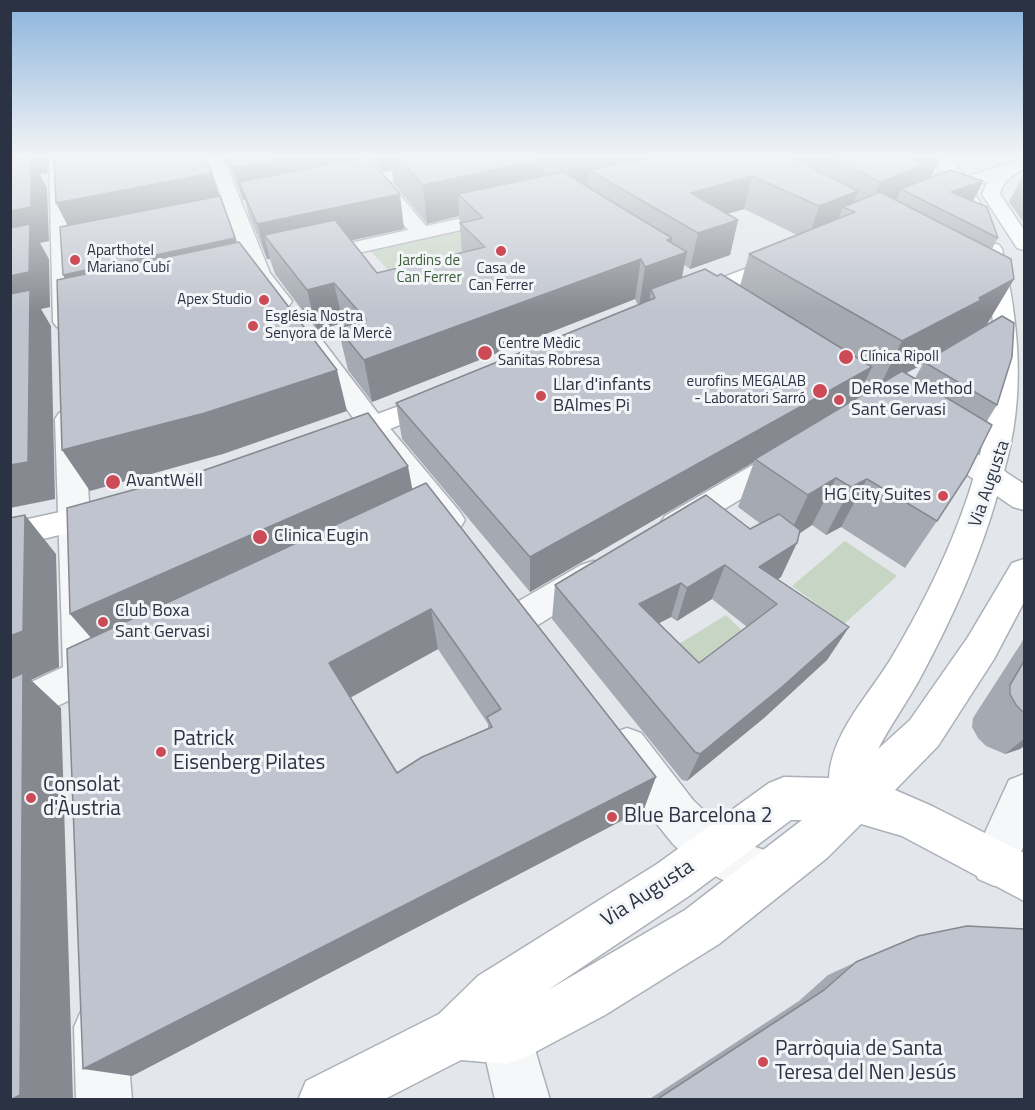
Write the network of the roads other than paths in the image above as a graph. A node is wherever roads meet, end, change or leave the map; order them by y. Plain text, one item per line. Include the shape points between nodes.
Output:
1 (64, 209) edge
2 (232, 209) edge
3 (401, 209) edge
4 (973, 209) edge
5 (1001, 209) edge
6 (520, 211) edge
7 (422, 234) junction
8 (1024, 244) edge
9 (71, 245) junction
10 (39, 252) dead end
11 (800, 254) edge
12 (297, 261) edge
13 (266, 267) junction
14 (234, 274) edge
15 (698, 286) junction
16 (982, 289) edge
17 (732, 308) edge
18 (662, 309) edge
19 (1018, 309) edge
20 (1014, 341) junction
21 (983, 344) edge
22 (803, 354) edge
23 (464, 388) edge
24 (373, 426) junction
25 (804, 447) edge
26 (311, 449) edge
27 (995, 479) junction
28 (1024, 499) edge
29 (140, 503) edge
30 (73, 522) junction
31 (10, 535) edge
32 (650, 540) edge
33 (467, 543) edge
34 (619, 559) edge
35 (1024, 572) edge
36 (504, 588) edge
37 (525, 615) junction
38 (547, 644) edge
39 (133, 652) edge
40 (82, 676) junction
41 (10, 711) edge
42 (606, 719) edge
43 (84, 720) edge
44 (1024, 795) edge
45 (852, 800) junction
46 (712, 851) junction
47 (1009, 871) edge
48 (770, 873) junction
49 (99, 995) edge
50 (482, 1036) junction
51 (104, 1100) edge
52 (325, 1100) edge
53 (523, 1100) edge

1 - 9 street
2 - 13 street
3 - 7 street
4 - 19 main road, Via Augusta
5 - 8 main road
6 - 7 street
7 - 12 street
9 - 10 street
9 - 30 street via 65,314
11 - 15 main road
13 - 14 street
13 - 24 street via 299,326
15 - 17 street
15 - 18 main road
16 - 19 street
19 - 20 main road, Via Augusta
20 - 21 street
20 - 27 main road, Via Augusta via 1011,413
22 - 27 street
23 - 24 main road
24 - 26 main road
24 - 33 street via 423,514
25 - 32 street
27 - 28 main road
27 - 45 main road, Via Augusta via 926,629 862,739 851,770
29 - 30 main road
30 - 31 main road
30 - 40 street
34 - 37 street
35 - 45 main road, Via Augusta via 981,648 924,733
36 - 37 street
37 - 38 street
39 - 40 street
40 - 41 street
40 - 43 street
42 - 46 street via 685,823
44 - 47 street
45 - 46 main road, Via Augusta via 784,798
45 - 47 main road via 917,821
45 - 48 main road, Via Augusta via 811,842
46 - 48 street
46 - 50 main road, Via Augusta via 496,994
48 - 50 main road, Via Augusta via 702,927 587,997
49 - 51 street
50 - 52 main road, Via Augusta
50 - 53 street

